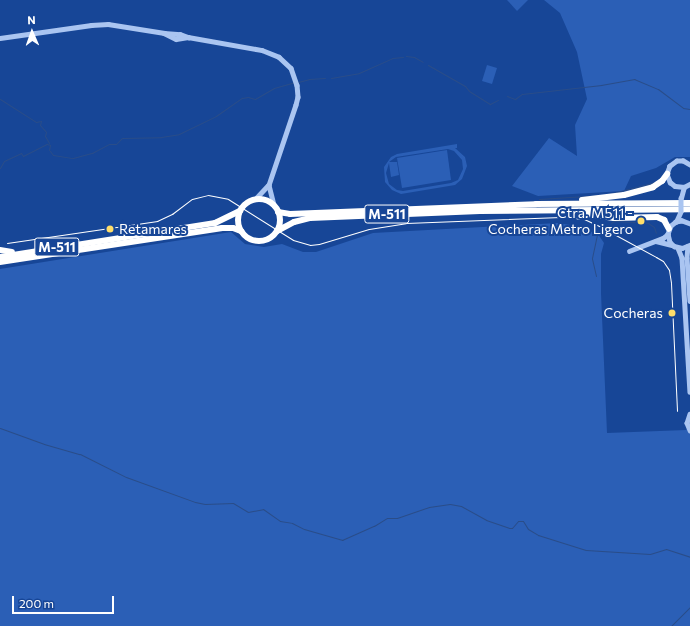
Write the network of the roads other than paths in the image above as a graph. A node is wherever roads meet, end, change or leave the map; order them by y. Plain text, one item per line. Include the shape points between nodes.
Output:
1 (0, 38) edge
2 (690, 165) edge
3 (667, 174) junction
4 (690, 184) edge
5 (269, 185) junction
6 (678, 187) junction
7 (684, 187) junction
8 (681, 198) junction
9 (256, 199) junction
10 (690, 203) edge
11 (536, 204) junction
12 (274, 206) junction
13 (690, 209) edge
14 (240, 211) junction
15 (563, 211) junction
16 (681, 211) junction
17 (278, 212) junction
18 (676, 222) junction
19 (688, 223) edge
20 (277, 231) junction
21 (668, 231) junction
22 (241, 232) junction
23 (656, 241) junction
24 (672, 245) junction
25 (689, 245) edge
26 (678, 248) junction
27 (0, 250) edge
28 (629, 251) dead end
29 (22, 252) junction
30 (0, 256) edge
31 (0, 262) edge
32 (690, 301) edge
33 (690, 392) edge
34 (690, 414) edge
35 (690, 430) edge

1 - 5 street via 108,24 164,33 176,39 188,38 272,53 284,60 290,68 296,82 298,97
2 - 3 street via 677,161 670,166
3 - 6 street via 670,182
3 - 11 highway via 655,186 631,193
4 - 7 street
5 - 9 street
5 - 12 street
6 - 7 street
6 - 8 street
7 - 8 street
8 - 16 street, bridge
9 - 12 highway via 266,200
9 - 14 highway, M-511 via 246,202
10 - 11 highway, M-511
11 - 17 highway, M-511 via 290,214
12 - 17 highway
13 - 15 highway, M-511
14 - 22 highway via 238,221
14 - 29 highway, M-511 via 215,223
15 - 20 highway, M-511 via 472,211 310,218 294,222
15 - 21 highway via 614,218 657,217 664,220
16 - 18 street
16 - 19 street
17 - 20 highway via 280,222
18 - 19 street
18 - 21 street
20 - 22 highway, M-511 via 269,238 259,241
21 - 23 street
21 - 24 street
22 - 31 highway, M-511 via 233,228 222,228
23 - 24 street
23 - 28 street
24 - 26 street
25 - 26 street
25 - 32 street via 687,258
26 - 33 street via 682,258
27 - 29 highway
29 - 30 highway, M-511
34 - 35 street via 687,423

